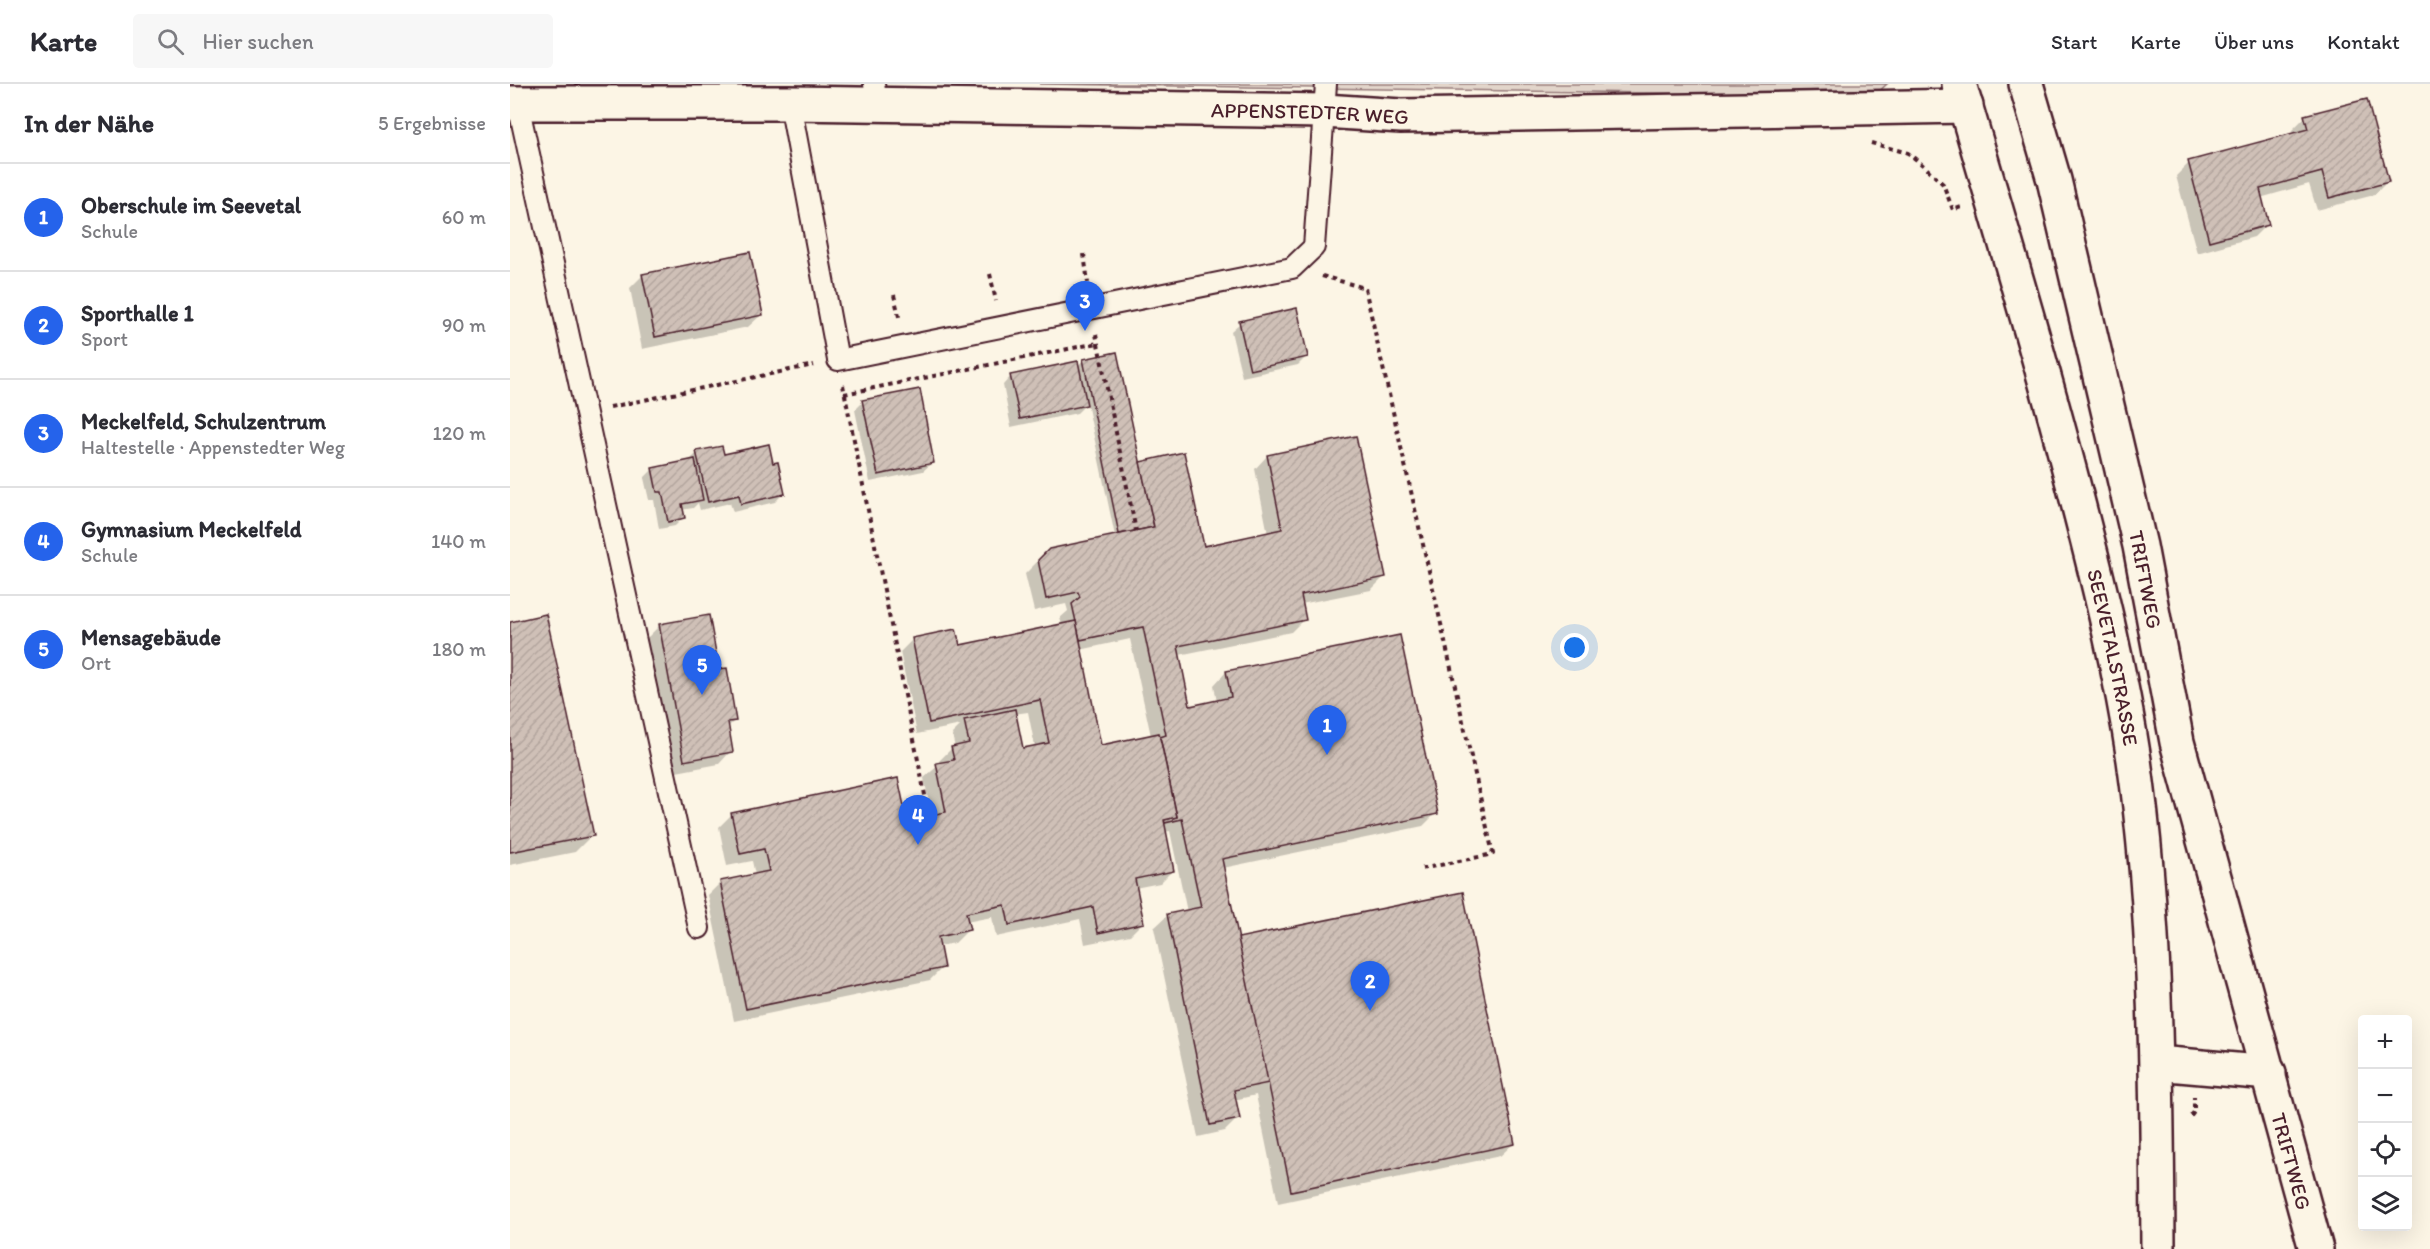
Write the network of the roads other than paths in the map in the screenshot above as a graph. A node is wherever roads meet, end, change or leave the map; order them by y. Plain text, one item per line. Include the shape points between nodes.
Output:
1 (2026, 84) edge
2 (875, 95) edge
3 (1962, 95) edge
4 (1325, 97) edge
5 (514, 104) edge
6 (790, 104) junction
7 (699, 928) dead end
8 (2157, 1063) junction
9 (2269, 1073) junction
10 (2157, 1249) edge
11 (2316, 1249) edge

1 - 9 street, TRIFTWEG via 2054,180 2140,546 2177,742
2 - 4 street, APPENSTEDTER WEG
2 - 6 street, APPENSTEDTER WEG
3 - 4 street, APPENSTEDTER WEG via 1401,116
3 - 8 street, SEEVETALSTRASSE via 2046,377 2116,665 2134,759 2143,843
4 - 6 lane via 1314,247 1292,268 838,360
5 - 6 street, APPENSTEDTER WEG
5 - 7 lane
8 - 9 street
8 - 10 street, SEEVETALSTRASSE
9 - 11 street, TRIFTWEG

